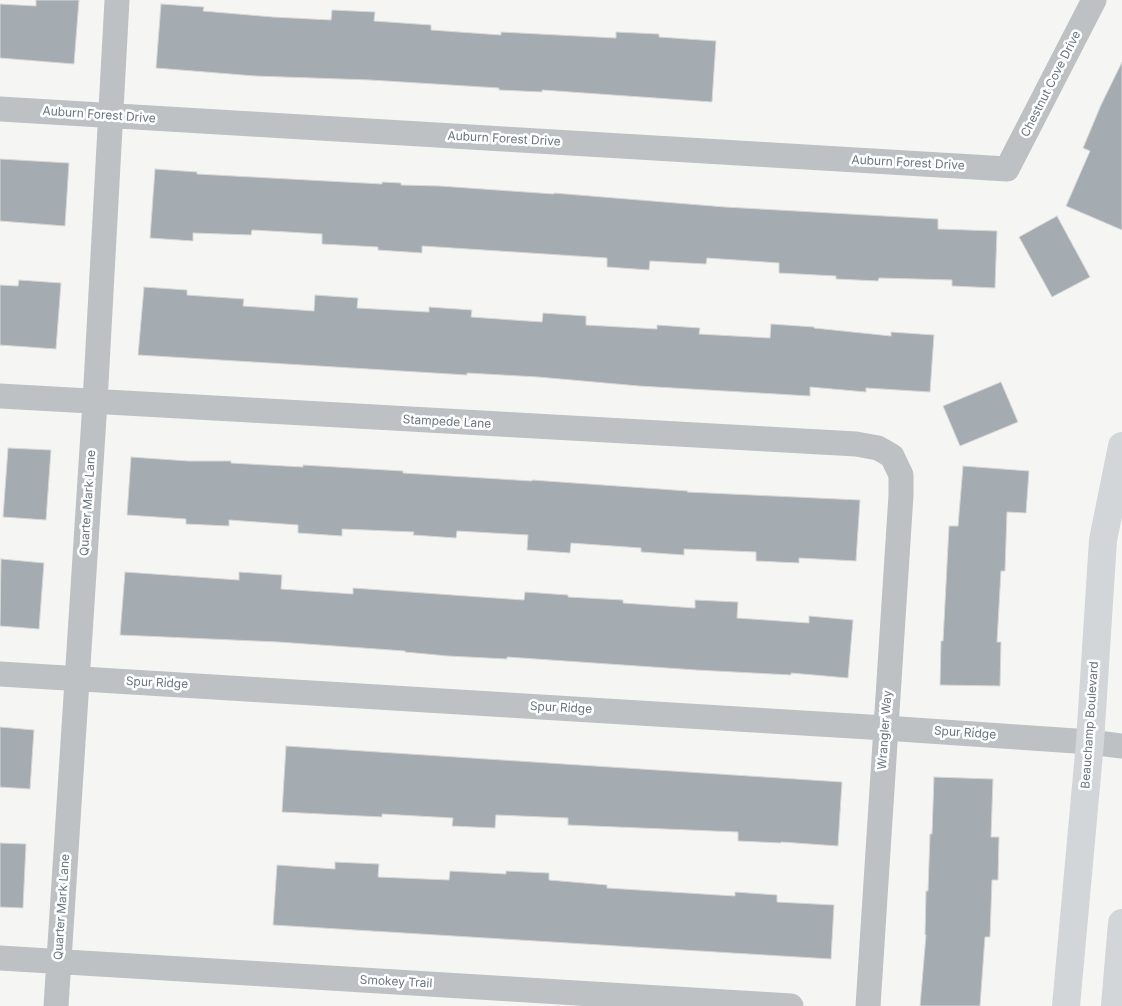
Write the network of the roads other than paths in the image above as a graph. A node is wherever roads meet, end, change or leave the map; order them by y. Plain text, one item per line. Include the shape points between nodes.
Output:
1 (117, 0) edge
2 (1094, 0) edge
3 (0, 109) edge
4 (111, 116) junction
5 (1008, 169) joint
6 (0, 396) edge
7 (95, 402) junction
8 (1122, 446) edge
9 (892, 456) joint
10 (0, 674) edge
11 (76, 678) junction
12 (885, 728) junction
13 (1090, 742) junction
14 (1122, 746) edge
15 (1122, 923) edge
16 (0, 958) edge
17 (59, 962) junction
18 (56, 1006) edge
19 (791, 1006) edge
20 (868, 1006) edge
21 (1066, 1006) edge
22 (1115, 1006) edge

1 - 4 street, Quarter Mark Lane
2 - 5 street, Chestnut Cove Drive
3 - 4 street, Auburn Forest Drive
4 - 5 street, Auburn Forest Drive
4 - 7 street, Quarter Mark Lane
6 - 7 street, Stampede Lane
7 - 9 street, Stampede Lane via 856,444 878,448
7 - 11 street, Quarter Mark Lane
8 - 13 street, Beauchamp Boulevard via 1103,540
9 - 12 street, Wrangler Way via 901,475 901,495
10 - 11 street, Spur Ridge
11 - 12 street, Spur Ridge
11 - 17 street, Quarter Mark Lane
12 - 13 street, Spur Ridge
12 - 20 street, Wrangler Way
13 - 14 street, Spur Ridge
13 - 21 street, Beauchamp Boulevard
15 - 22 street
16 - 17 street, Smokey Trail
17 - 18 street, Quarter Mark Lane
17 - 19 street, Smokey Trail

